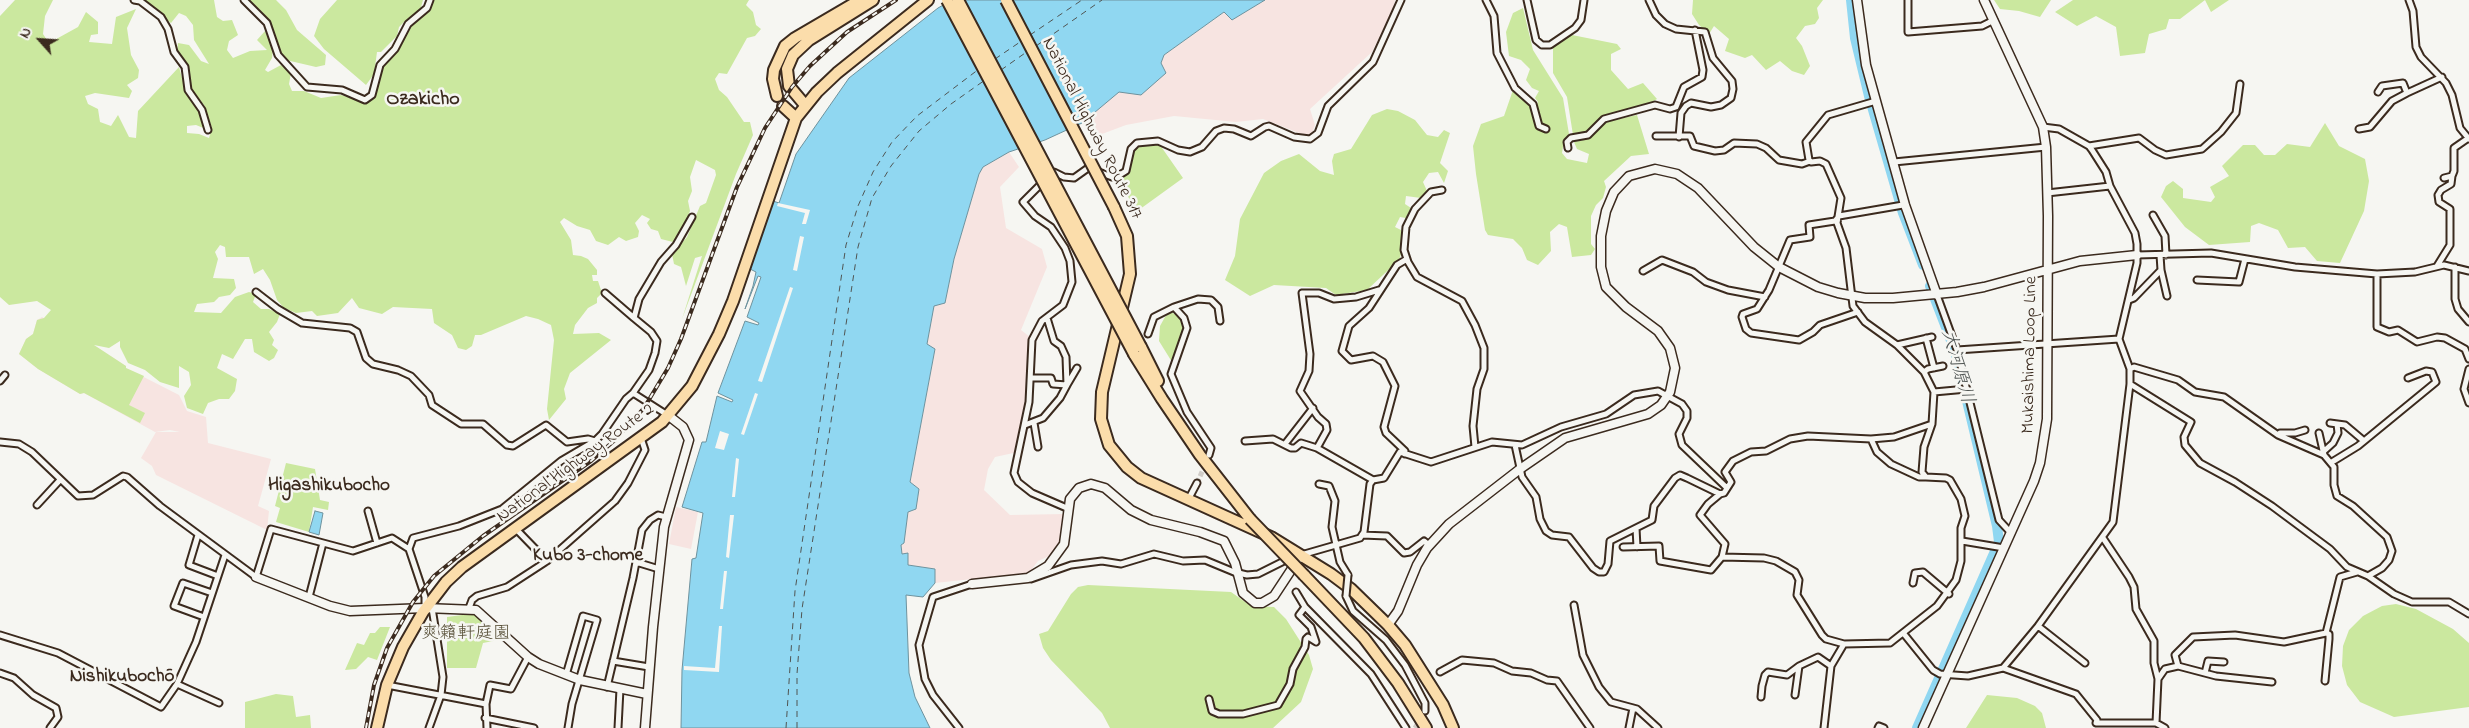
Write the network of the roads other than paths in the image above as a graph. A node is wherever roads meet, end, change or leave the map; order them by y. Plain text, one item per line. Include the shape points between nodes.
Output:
1 (134, 0) edge
2 (244, 0) edge
3 (430, 0) edge
4 (860, 0) edge
5 (873, 0) edge
6 (928, 0) edge
7 (947, 0) edge
8 (958, 0) edge
9 (1006, 0) edge
10 (1401, 0) edge
11 (1486, 0) edge
12 (1527, 0) edge
13 (1584, 0) edge
14 (1649, 0) edge
15 (1857, 0) edge
16 (1908, 0) edge
17 (1984, 0) edge
18 (2409, 0) edge
19 (1994, 20) junction
20 (1695, 30) junction
21 (2442, 78) junction
22 (2240, 84) dead end
23 (2378, 92) dead end
24 (2408, 93) junction
25 (777, 96) dead end
26 (1876, 101) junction
27 (805, 105) junction
28 (783, 106) dead end
29 (796, 118) junction
30 (2043, 127) junction
31 (1546, 129) dead end
32 (2359, 129) dead end
33 (208, 130) dead end
34 (1656, 136) dead end
35 (1679, 137) junction
36 (2468, 139) edge
37 (2089, 146) junction
38 (1568, 148) dead end
39 (2046, 148) junction
40 (1810, 161) junction
41 (1894, 162) junction
42 (2452, 176) junction
43 (2444, 178) dead end
44 (2110, 186) junction
45 (1442, 190) dead end
46 (2047, 194) junction
47 (1900, 206) dead end
48 (1839, 216) junction
49 (2153, 216) dead end
50 (692, 217) dead end
51 (2137, 255) junction
52 (2163, 255) junction
53 (1407, 259) junction
54 (2245, 259) junction
55 (2437, 266) junction
56 (1779, 267) junction
57 (2455, 267) junction
58 (2048, 270) junction
59 (2161, 270) junction
60 (1643, 271) dead end
61 (2469, 271) edge
62 (2377, 274) junction
63 (2197, 280) dead end
64 (1379, 290) junction
65 (256, 292) dead end
66 (605, 293) dead end
67 (1937, 295) junction
68 (1851, 296) junction
69 (2168, 296) dead end
70 (1765, 297) junction
71 (2129, 300) junction
72 (1174, 306) junction
73 (1858, 312) junction
74 (634, 318) junction
75 (1047, 318) junction
76 (1220, 321) dead end
77 (2469, 322) edge
78 (1148, 334) dead end
79 (2119, 338) junction
80 (2048, 344) junction
81 (1897, 346) junction
82 (1138, 350) junction
83 (1957, 350) junction
84 (2469, 359) edge
85 (1943, 366) dead end
86 (1077, 368) dead end
87 (1934, 368) junction
88 (2130, 369) junction
89 (2469, 369) edge
90 (1924, 372) junction
91 (5, 375) dead end
92 (1031, 378) junction
93 (2408, 378) dead end
94 (0, 381) edge
95 (1067, 384) junction
96 (2130, 384) junction
97 (1967, 388) junction
98 (1934, 392) junction
99 (633, 393) junction
100 (1668, 395) junction
101 (2469, 403) edge
102 (1313, 408) junction
103 (669, 416) junction
104 (1034, 423) junction
105 (2330, 423) dead end
106 (1932, 424) junction
107 (2337, 424) junction
108 (1025, 425) junction
109 (2305, 430) dead end
110 (2318, 433) dead end
111 (2278, 435) junction
112 (640, 438) junction
113 (1871, 440) junction
114 (596, 441) junction
115 (1245, 441) dead end
116 (2364, 441) junction
117 (0, 442) edge
118 (1285, 444) junction
119 (1515, 445) junction
120 (1038, 447) dead end
121 (1475, 447) junction
122 (1317, 448) junction
123 (1405, 454) junction
124 (2324, 454) junction
125 (1209, 455) tunnel mouth
126 (2332, 462) junction
127 (1520, 469) junction
128 (1926, 477) junction
129 (60, 480) junction
130 (1373, 480) junction
131 (1197, 483) tunnel mouth
132 (1319, 484) dead end
133 (1727, 488) junction
134 (1720, 494) junction
135 (1188, 500) junction
136 (37, 505) dead end
137 (1069, 509) junction
138 (368, 512) dead end
139 (666, 517) junction
140 (1636, 528) junction
141 (516, 529) junction
142 (2011, 533) junction
143 (198, 535) junction
144 (1362, 535) junction
145 (2103, 538) junction
146 (1962, 541) junction
147 (323, 543) junction
148 (377, 543) junction
149 (1336, 543) junction
150 (1429, 545) junction
151 (1623, 547) dead end
152 (1637, 547) junction
153 (2000, 547) junction
154 (409, 549) junction
155 (225, 555) junction
156 (1301, 555) junction
157 (1722, 556) junction
158 (547, 562) junction
159 (636, 562) junction
160 (659, 569) junction
161 (1238, 572) junction
162 (2358, 572) junction
163 (218, 576) junction
164 (2368, 576) junction
165 (256, 577) junction
166 (1028, 578) junction
167 (1913, 583) dead end
168 (972, 584) joint
169 (1296, 592) dead end
170 (212, 594) junction
171 (1949, 594) junction
172 (309, 597) junction
173 (1574, 605) dead end
174 (1305, 606) junction
175 (429, 608) junction
176 (469, 608) junction
177 (2469, 614) edge
178 (204, 617) junction
179 (1388, 625) junction
180 (2038, 626) junction
181 (2326, 633) junction
182 (1904, 634) junction
183 (0, 635) edge
184 (1844, 644) junction
185 (528, 657) junction
186 (613, 661) junction
187 (2224, 662) dead end
188 (2084, 663) dead end
189 (649, 666) junction
190 (1799, 666) junction
191 (1831, 666) junction
192 (2178, 666) junction
193 (2003, 668) junction
194 (1440, 672) dead end
195 (0, 673) edge
196 (2206, 673) junction
197 (566, 675) junction
198 (1947, 676) junction
199 (2158, 679) junction
200 (580, 680) junction
201 (2325, 681) dead end
202 (2272, 682) dead end
203 (177, 684) junction
204 (387, 685) junction
205 (607, 687) junction
206 (620, 689) junction
207 (647, 694) junction
208 (440, 695) junction
209 (1795, 695) dead end
210 (1761, 696) dead end
211 (1209, 699) dead end
212 (218, 703) dead end
213 (486, 704) junction
214 (1633, 708) junction
215 (1425, 711) dead end
216 (485, 718) junction
217 (2156, 723) junction
218 (515, 726) edge
219 (2096, 726) edge
220 (2123, 726) edge
221 (50, 728) edge
222 (377, 728) edge
223 (429, 728) edge
224 (487, 728) edge
225 (534, 728) edge
226 (568, 728) edge
227 (618, 728) edge
228 (645, 728) edge
229 (959, 728) edge
230 (1406, 728) edge
231 (1426, 728) edge
232 (1453, 728) edge
233 (1590, 728) edge
234 (1629, 728) edge
235 (1658, 728) edge
236 (1824, 728) edge
237 (1878, 728) edge
238 (1884, 728) edge
239 (1923, 728) edge
240 (2165, 728) edge

1 - 33 street via 161,17 168,29 174,52 186,67 188,90 202,110
2 - 3 street via 267,24 278,55 307,87 342,90 365,100 372,95 380,65 395,48 408,24 428,8
4 - 25 highway via 786,46 772,79
5 - 27 highway via 809,40 792,55 787,69 789,86
6 - 27 highway, National Highway Route 2 via 843,68
7 - 82 highway, bridge
8 - 82 highway, bridge
9 - 135 highway, National Highway Route 317, bridge via 1127,236 1130,274 1102,392 1103,429 1109,444 1127,467 1141,478
10 - 75 street via 1373,62 1328,106 1318,133 1310,140 1269,126 1251,136 1224,128 1190,152 1158,141 1137,143 1131,149 1127,167 1118,176 1088,168 1072,178 1054,172 1023,202 1051,227 1070,261 1072,282 1069,294 1060,309
11 - 31 street via 1494,16 1497,53 1515,88 1533,104 1539,126
12 - 13 street via 1536,40 1550,45 1575,28 1581,20
14 - 20 street via 1665,24 1676,29
15 - 26 street via 1866,65
16 - 19 street via 1908,32 1982,26
17 - 19 street, Mukaishima Loop Line
18 - 21 street via 2416,47 2421,57
19 - 30 street, Mukaishima Loop Line
20 - 35 street via 1705,32 1713,58 1728,75 1734,89 1731,98 1721,105 1711,107 1691,103 1686,106 1681,113
20 - 38 street via 1704,70 1702,77 1684,87 1676,107 1670,109 1655,105 1604,119 1588,135 1571,138 1567,142
21 - 24 street
21 - 36 street via 2452,95 2460,128
22 - 37 street via 2236,112 2202,149 2166,155 2139,138
23 - 24 street via 2382,86 2403,83
24 - 32 street via 2392,101 2370,127
26 - 40 street via 1828,115 1806,142
26 - 41 street
27 - 29 highway, National Highway Route 2
28 - 29 highway
29 - 103 highway, National Highway Route 2 via 719,334 692,386
30 - 37 street via 2059,129
30 - 39 street, Mukaishima Loop Line
34 - 35 street
35 - 40 street via 1690,136 1694,146 1715,151 1724,150 1734,143 1757,144 1779,160 1802,164
36 - 42 street via 2454,148
37 - 44 street via 2106,172
39 - 41 street
39 - 46 street, Mukaishima Loop Line
40 - 48 street via 1826,164 1841,198
41 - 67 street via 1905,205
42 - 43 street
42 - 55 street via 2451,184 2438,195 2439,202 2450,209 2450,245
44 - 46 street
44 - 51 street via 2135,233
45 - 53 street via 1431,192 1410,218 1403,240
46 - 58 street, Mukaishima Loop Line
47 - 48 street
48 - 56 street via 1835,221 1809,225 1810,237 1790,240
48 - 68 street via 1837,223 1846,248
49 - 52 street via 2165,236
50 - 74 street via 639,299
51 - 52 street
51 - 58 street via 2102,258
51 - 71 street
52 - 54 street via 2211,253
52 - 59 street
53 - 64 street via 1397,264
53 - 121 street via 1417,277 1462,301 1484,348 1484,369 1477,388 1473,426
54 - 62 street
54 - 63 street via 2239,282
55 - 57 street
55 - 62 street via 2415,272
56 - 68 street via 1818,287
56 - 70 street
56 - 100 street via 1754,247 1698,188 1677,174 1655,169 1639,172 1614,192 1601,236 1601,267 1606,287 1658,331 1670,348 1675,368
57 - 61 street
57 - 77 street via 2455,299 2458,310
58 - 67 street via 1984,287
58 - 80 street, Mukaishima Loop Line
59 - 69 street
59 - 71 street
60 - 70 street via 1662,260 1728,290
62 - 84 street via 2377,327 2389,332 2398,330 2417,342 2437,336 2445,338 2465,349
64 - 102 street via 1334,299 1319,293 1302,293 1310,354 1309,371 1300,391
64 - 123 street via 1369,308 1349,326 1342,351 1351,360 1373,356 1383,362 1396,386 1384,427 1386,434 1406,451
65 - 114 street via 302,322 350,328 357,332 366,358 373,364 411,376 429,395 432,405 461,424 483,424 507,445 513,446 546,425 567,442
66 - 74 street
67 - 68 street
67 - 83 street
68 - 73 street
70 - 73 street via 1757,309 1743,314 1746,329 1751,333 1799,340 1820,325
71 - 79 street
72 - 76 street via 1198,299 1212,300 1218,307
72 - 78 street via 1154,317
72 - 125 street via 1184,318 1187,328 1171,374 1187,412 1211,448
73 - 81 street via 1864,322
74 - 99 street via 657,341 648,370
75 - 92 street via 1039,325 1032,340
75 - 95 street via 1054,341 1061,346 1066,357
79 - 80 street
79 - 88 street
80 - 83 street
80 - 142 street, Mukaishima Loop Line via 2044,444 2034,480
81 - 87 street via 1929,338
81 - 90 street
82 - 231 highway, bridge via 1191,441 1250,519 1364,638
83 - 97 street
85 - 87 street
86 - 95 street
87 - 90 street
88 - 96 street
88 - 111 street via 2134,367 2178,380 2195,392 2224,397
89 - 101 street via 2464,389
90 - 98 street
91 - 94 street
92 - 95 street via 1051,378 1053,384
92 - 108 street
93 - 116 street via 2426,371 2432,372 2436,382
95 - 104 street via 1060,398 1043,418
96 - 145 street via 2113,522
96 - 162 street via 2191,422 2184,437 2185,445 2200,463 2272,506
97 - 98 street
97 - 142 street via 1999,520
98 - 106 street
99 - 103 street
99 - 114 street
100 - 119 street via 1658,391 1634,395 1606,414 1561,427 1531,443
100 - 127 street via 1648,414 1565,438
100 - 133 street via 1687,411 1679,434 1682,445
102 - 118 street
102 - 122 street via 1327,430
103 - 112 highway, National Highway Route 2
103 - 139 street via 686,431 689,440
104 - 108 street
104 - 120 street
105 - 107 street
106 - 113 street via 1894,437
106 - 128 street via 1922,462 1922,472
107 - 116 street via 2345,424
107 - 124 street via 2338,433
108 - 137 street via 1015,467 1016,478 1032,493
109 - 111 street
110 - 124 street
111 - 124 street
112 - 141 highway, National Highway Route 2
112 - 158 street via 645,450 615,501
113 - 128 street via 1877,452 1891,464
113 - 133 street via 1808,436 1766,451 1751,452 1733,462 1725,472 1731,482
114 - 154 street via 561,461 502,509 459,526 413,538
115 - 118 street via 1273,439
116 - 126 street
117 - 129 street via 19,444 32,452
118 - 122 street via 1291,448 1301,444
119 - 121 street via 1492,442
119 - 127 street
121 - 123 street via 1430,462
122 - 130 street
123 - 130 street via 1400,452 1384,478
124 - 126 street
126 - 164 street via 2337,496 2359,511 2390,542 2389,560
127 - 140 street via 1536,497 1546,531 1574,540 1599,572 1604,572 1608,564 1610,541
127 - 150 street via 1444,529
128 - 146 street via 1950,480 1961,499 1965,516
129 - 136 street
129 - 143 street via 78,496 84,496 123,476 127,477
130 - 144 street
131 - 135 street
132 - 149 street via 1329,486 1335,501 1332,527
133 - 134 street
134 - 140 street via 1687,478 1675,478 1654,506 1652,520
134 - 157 street via 1700,515 1725,544
135 - 156 highway, National Highway Route 317 via 1270,537
137 - 161 street via 1070,499 1079,488 1097,485 1151,520 1224,541
137 - 166 street via 1066,538 1060,551 1048,566
138 - 148 street
139 - 159 street via 650,520 642,530
139 - 160 street
140 - 152 street
141 - 158 street
141 - 175 highway, National Highway Route 2 via 462,566 446,582
142 - 153 street, Mukaishima Loop Line
143 - 155 street
143 - 163 street via 189,565
144 - 149 street
144 - 150 street via 1387,536 1404,553 1424,541
145 - 180 street
145 - 199 street via 2134,587 2136,609 2154,641
146 - 153 street
146 - 171 street via 1956,580
147 - 148 street via 353,551
147 - 165 street via 271,529
147 - 172 street
148 - 154 street via 392,538
149 - 156 street
149 - 215 street, bridge via 1340,562 1348,575 1346,596 1353,611 1386,640 1405,664 1425,704
150 - 179 street via 1398,611
151 - 152 street
152 - 157 street via 1659,546 1660,561 1692,568 1712,570
153 - 198 street, Mukaishima Loop Line
154 - 175 street
155 - 163 street
155 - 165 street
156 - 161 street via 1258,574
156 - 161 street via 1274,596 1262,603 1255,603 1244,593
156 - 179 highway, National Highway Route 317 via 1351,590
157 - 184 street via 1764,558 1795,572 1799,580 1797,596 1822,635
158 - 176 street via 507,587 477,596
159 - 160 street
159 - 186 street
160 - 189 street
161 - 166 street via 1205,560 1184,561 1154,554 1121,564 1102,561 1070,564
162 - 164 street
162 - 181 street via 2340,577
163 - 170 street
164 - 177 street via 2412,602 2449,602
165 - 172 street
166 - 168 street
167 - 171 street via 1916,573 1923,572
168 - 229 street via 933,597 919,645 925,679 933,695
169 - 174 street
170 - 178 street
170 - 178 street via 184,583 174,606
171 - 182 street
172 - 175 street via 350,611
173 - 214 street via 1583,655 1599,687 1612,702
174 - 211 street via 1298,615 1310,627 1316,642 1306,639 1306,647 1292,669 1290,684 1278,705 1243,714 1219,714 1212,711
174 - 230 street via 1371,674
175 - 176 street
175 - 204 highway, National Highway Route 2 via 403,647
175 - 208 street via 443,676
176 - 185 street via 478,611
178 - 203 street
179 - 232 highway, National Highway Route 317 via 1420,668
180 - 188 street
180 - 193 street
181 - 192 street via 2284,642 2235,635 2193,637 2175,655
181 - 201 street via 2329,639
182 - 184 street via 1881,645
182 - 198 street via 1933,670
183 - 203 street via 58,653 158,707 163,706
184 - 191 street
185 - 197 street
185 - 213 street via 511,689 490,686
186 - 189 street
186 - 205 street
187 - 196 street via 2208,661
189 - 207 street
190 - 191 street via 1818,657
190 - 209 street
190 - 210 street via 1787,675 1768,672
191 - 236 street
192 - 196 street
192 - 199 street via 2165,669
193 - 198 street via 1968,676
193 - 219 street via 2076,694 2097,720
194 - 233 street via 1462,660 1494,663 1512,671 1557,681
195 - 221 street via 14,678 33,695 56,708 58,717
196 - 202 street
197 - 200 street
197 - 200 street via 583,616 597,620
198 - 239 street, Mukaishima Loop Line
199 - 217 street
200 - 205 street
200 - 226 street
203 - 212 street
204 - 208 street
204 - 222 highway, National Highway Route 2
205 - 206 street
206 - 207 street
206 - 227 street
207 - 228 street
208 - 213 street
208 - 223 street
213 - 216 street
214 - 234 street
214 - 235 street
216 - 218 street
216 - 224 street
217 - 220 street
217 - 240 street
218 - 225 street
219 - 220 street
237 - 238 street

